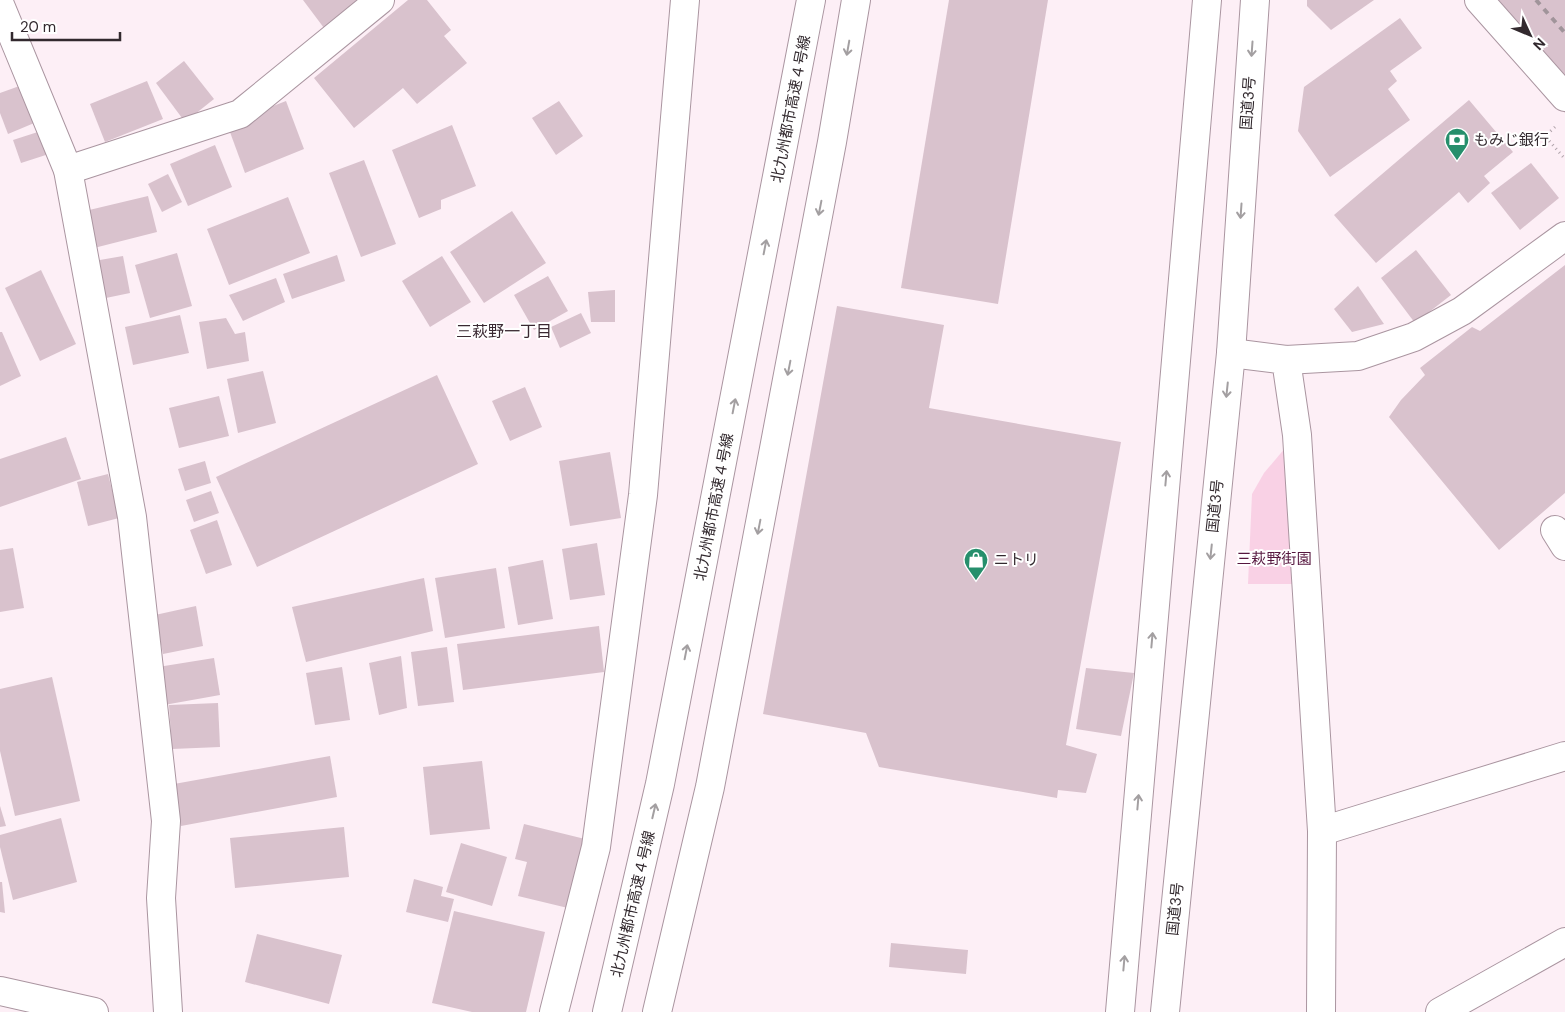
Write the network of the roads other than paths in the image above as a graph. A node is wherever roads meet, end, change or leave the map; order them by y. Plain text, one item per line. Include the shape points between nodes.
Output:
1 (380, 0) edge
2 (685, 0) edge
3 (811, 0) edge
4 (856, 0) edge
5 (1207, 0) edge
6 (1255, 0) edge
7 (1479, 0) edge
8 (0, 5) edge
9 (1565, 97) edge
10 (68, 170) junction
11 (1565, 236) edge
12 (1231, 353) junction
13 (1286, 360) junction
14 (1565, 756) edge
15 (1322, 831) junction
16 (1565, 942) edge
17 (0, 991) edge
18 (94, 1012) edge
19 (168, 1012) edge
20 (554, 1012) edge
21 (607, 1012) edge
22 (657, 1012) edge
23 (1120, 1012) edge
24 (1165, 1012) edge
25 (1320, 1012) edge
26 (1440, 1012) edge

1 - 10 main road via 240,114
2 - 20 main road via 643,495 596,847
21 -> 3 main road, 北九州都市高速４号線 via 660,784
4 -> 22 main road via 710,787
23 -> 5 main road
6 -> 12 main road, 国道3号
7 - 9 main road
8 - 10 main road
10 - 19 main road via 132,517 166,821 161,898
11 - 13 main road via 1462,311 1414,337 1358,356
12 - 13 main road
12 -> 24 main road, 国道3号
13 - 15 main road via 1297,434
14 - 15 main road
15 - 25 main road
16 - 26 main road
17 - 18 main road

